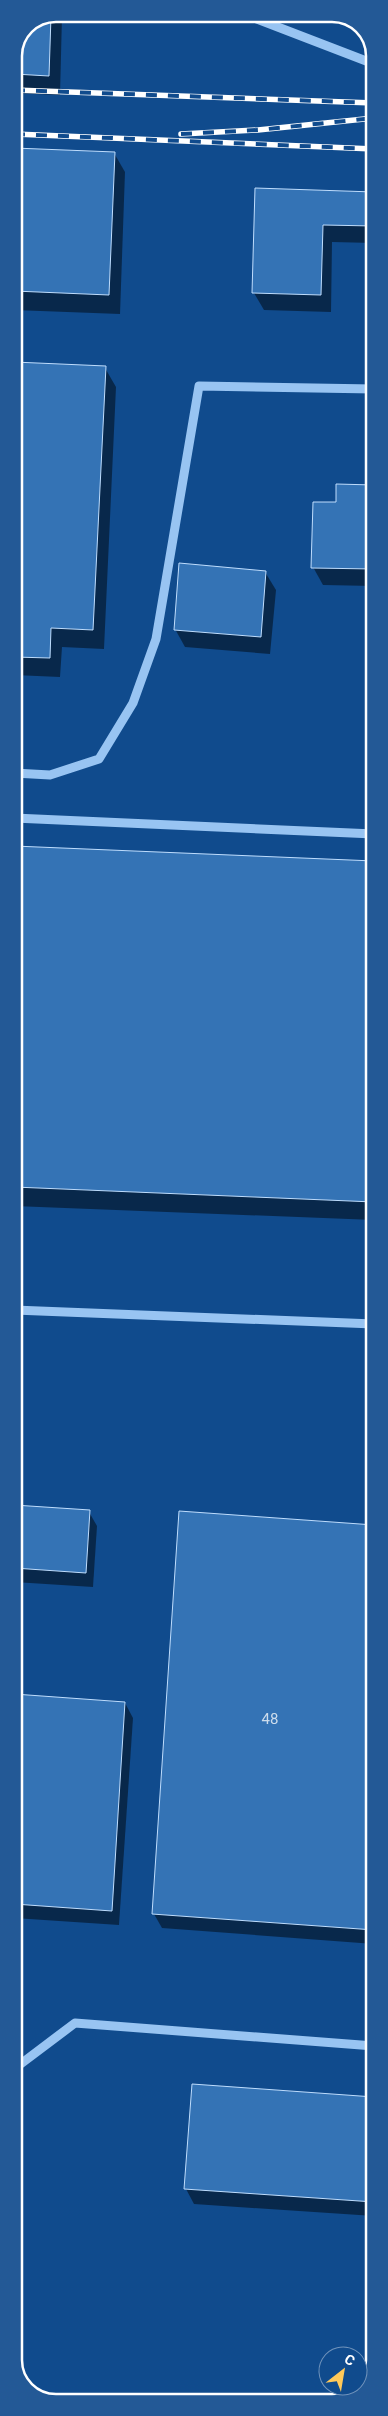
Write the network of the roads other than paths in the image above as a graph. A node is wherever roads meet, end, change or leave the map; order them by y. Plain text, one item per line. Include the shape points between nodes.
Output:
1 (267, 23) edge
2 (365, 61) edge
3 (365, 389) edge
4 (22, 774) edge
5 (22, 818) edge
6 (365, 834) edge
7 (23, 1310) edge
8 (366, 1324) edge
9 (366, 2045) edge
10 (23, 2063) edge

1 - 2 lane
3 - 4 lane via 199,386 156,639 133,703 100,759 50,776
5 - 6 lane
7 - 8 lane
9 - 10 lane via 74,2023

